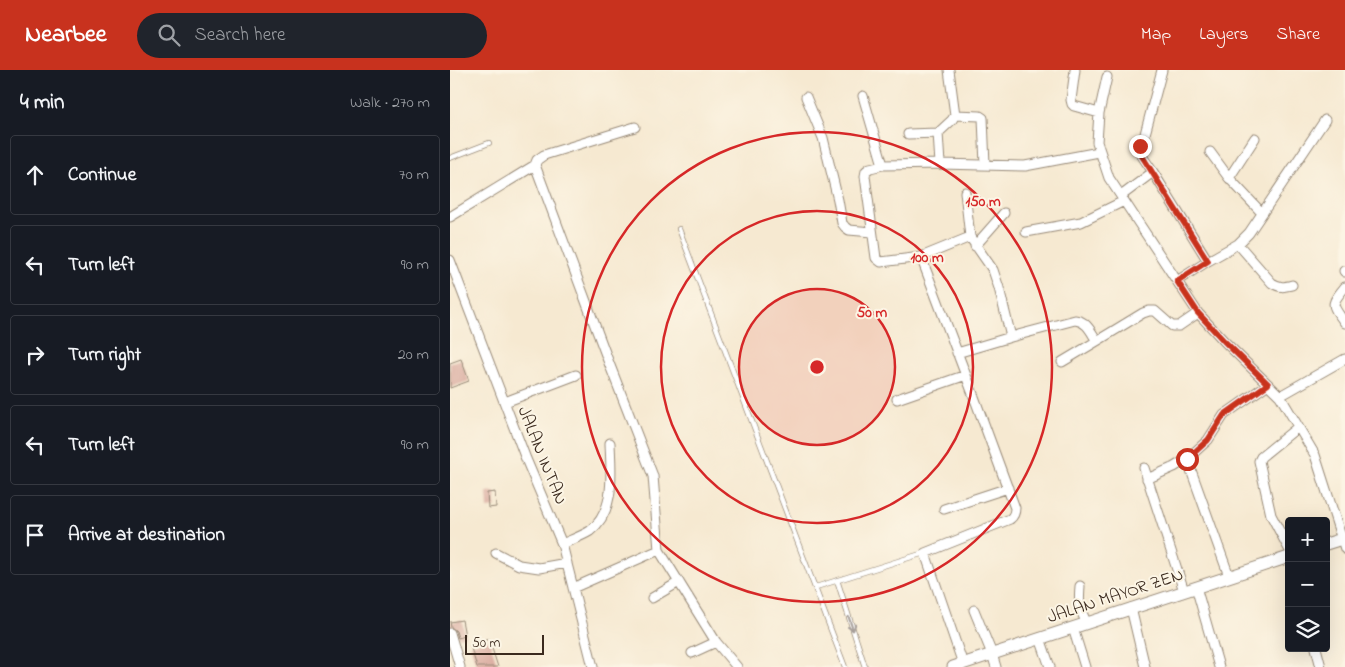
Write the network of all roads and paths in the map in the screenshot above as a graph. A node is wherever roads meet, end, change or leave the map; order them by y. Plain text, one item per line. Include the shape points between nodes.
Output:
1 (949, 70) edge
2 (1075, 70) edge
3 (1162, 70) edge
4 (1107, 77) dead end
5 (863, 96) dead end
6 (806, 97) dead end
7 (1099, 113) junction
8 (955, 115) junction
9 (1324, 120) dead end
10 (634, 127) dead end
11 (938, 133) junction
12 (908, 134) dead end
13 (1255, 138) dead end
14 (489, 143) dead end
15 (1099, 152) junction
16 (1210, 152) dead end
17 (450, 158) edge
18 (940, 164) junction
19 (535, 165) junction
20 (883, 165) junction
21 (985, 165) junction
22 (1153, 172) junction
23 (1229, 178) junction
24 (965, 192) dead end
25 (1123, 198) junction
26 (1004, 213) dead end
27 (1262, 213) junction
28 (450, 217) edge
29 (679, 229) dead end
30 (872, 232) junction
31 (1026, 232) dead end
32 (970, 237) junction
33 (1238, 244) junction
34 (975, 246) junction
35 (920, 257) junction
36 (450, 260) edge
37 (1208, 261) junction
38 (1177, 281) junction
39 (1292, 285) dead end
40 (1345, 287) edge
41 (1198, 313) junction
42 (1345, 324) edge
43 (1011, 337) junction
44 (1096, 342) junction
45 (958, 354) junction
46 (1345, 359) edge
47 (1062, 362) dead end
48 (576, 375) dead end
49 (966, 375) junction
50 (1268, 384) junction
51 (1280, 396) junction
52 (897, 399) dead end
53 (504, 402) junction
54 (1298, 427) junction
55 (610, 443) dead end
56 (1187, 459) junction
57 (1144, 468) dead end
58 (1147, 479) junction
59 (1008, 488) junction
60 (944, 509) dead end
61 (1285, 541) edge
62 (1344, 542) edge
63 (562, 544) junction
64 (1330, 544) edge
65 (659, 550) junction
66 (496, 553) dead end
67 (925, 553) junction
68 (1285, 558) edge
69 (567, 563) junction
70 (1229, 576) junction
71 (837, 580) junction
72 (679, 582) junction
73 (1080, 586) dead end
74 (816, 587) junction
75 (1196, 587) junction
76 (573, 588) junction
77 (1184, 591) junction
78 (652, 598) dead end
79 (1131, 608) junction
80 (974, 610) dead end
81 (1087, 623) junction
82 (1073, 628) junction
83 (450, 633) edge
84 (1040, 638) junction
85 (716, 642) junction
86 (1317, 652) edge
87 (692, 654) dead end
88 (992, 654) junction
89 (958, 665) edge
90 (460, 667) edge
91 (594, 667) edge
92 (737, 667) edge
93 (845, 667) edge
94 (865, 667) edge
95 (996, 667) edge
96 (1050, 667) edge
97 (1084, 667) edge
98 (1145, 667) edge
99 (1219, 667) edge
100 (1321, 667) edge

1 - 8 street
2 - 7 street via 1072,104
3 - 22 street via 1140,146 1142,156
4 - 7 street
5 - 20 street
6 - 30 street via 823,138 842,223 849,230
7 - 15 street
8 - 11 street
8 - 21 street via 983,118
9 - 27 street
10 - 19 street via 544,155 536,160
11 - 12 street
11 - 18 street
13 - 23 street
14 - 17 lane
15 - 21 street via 1026,166
15 - 25 street via 1109,178
16 - 23 street
18 - 20 street
18 - 21 street
19 - 28 street
19 - 65 street via 652,476
20 - 30 street via 870,168 865,176
22 - 25 street
22 - 37 street
23 - 27 street
24 - 32 street
25 - 31 street via 1081,222
25 - 38 street
26 - 34 street
27 - 33 street
29 - 74 lane
30 - 35 street via 879,261
32 - 34 street
32 - 35 street
33 - 37 street
33 - 39 street via 1272,283 1282,287
34 - 43 street via 993,270
35 - 45 street
36 - 53 street, JALAN INTAN
37 - 38 street
38 - 41 street
40 - 42 street via 1334,303
41 - 44 street via 1179,326 1172,326 1155,311 1149,311
41 - 50 street
43 - 44 street via 1075,320 1086,324
43 - 45 street
44 - 47 street
45 - 49 street
46 - 51 street
48 - 53 street
49 - 52 street
49 - 59 street
50 - 51 street
50 - 56 street via 1224,415 1208,440
51 - 54 street
53 - 63 street, JALAN INTAN
54 - 61 street via 1259,461 1272,515
54 - 62 street via 1315,456
55 - 63 street via 609,499 601,520 590,531
56 - 58 street
56 - 70 street
57 - 58 street
58 - 77 street
59 - 60 street
59 - 67 street via 1015,508 1013,517
62 - 64 street
63 - 69 street, JALAN INTAN
65 - 72 street
65 - 76 street
66 - 69 street via 519,565 539,568
67 - 71 lane
67 - 89 street
68 - 70 street, JALAN MAYOR ZEN
69 - 76 street, JALAN INTAN
70 - 75 street, JALAN MAYOR ZEN
71 - 74 lane
71 -> 94 lane
72 - 78 street
72 - 85 street
73 - 81 street via 1080,611
74 - 93 lane
75 - 77 street, JALAN MAYOR ZEN
75 - 99 street
76 - 91 street, JALAN INTAN
77 - 79 street, JALAN MAYOR ZEN
79 - 81 street, JALAN MAYOR ZEN
79 - 98 street
80 - 88 street
81 - 82 street, JALAN MAYOR ZEN
82 - 84 street, JALAN MAYOR ZEN
82 - 97 street
83 - 90 street
84 - 88 street, JALAN MAYOR ZEN
84 - 96 street
85 - 87 street
85 - 92 street
86 - 100 street
88 - 89 street, JALAN MAYOR ZEN
88 - 95 street

